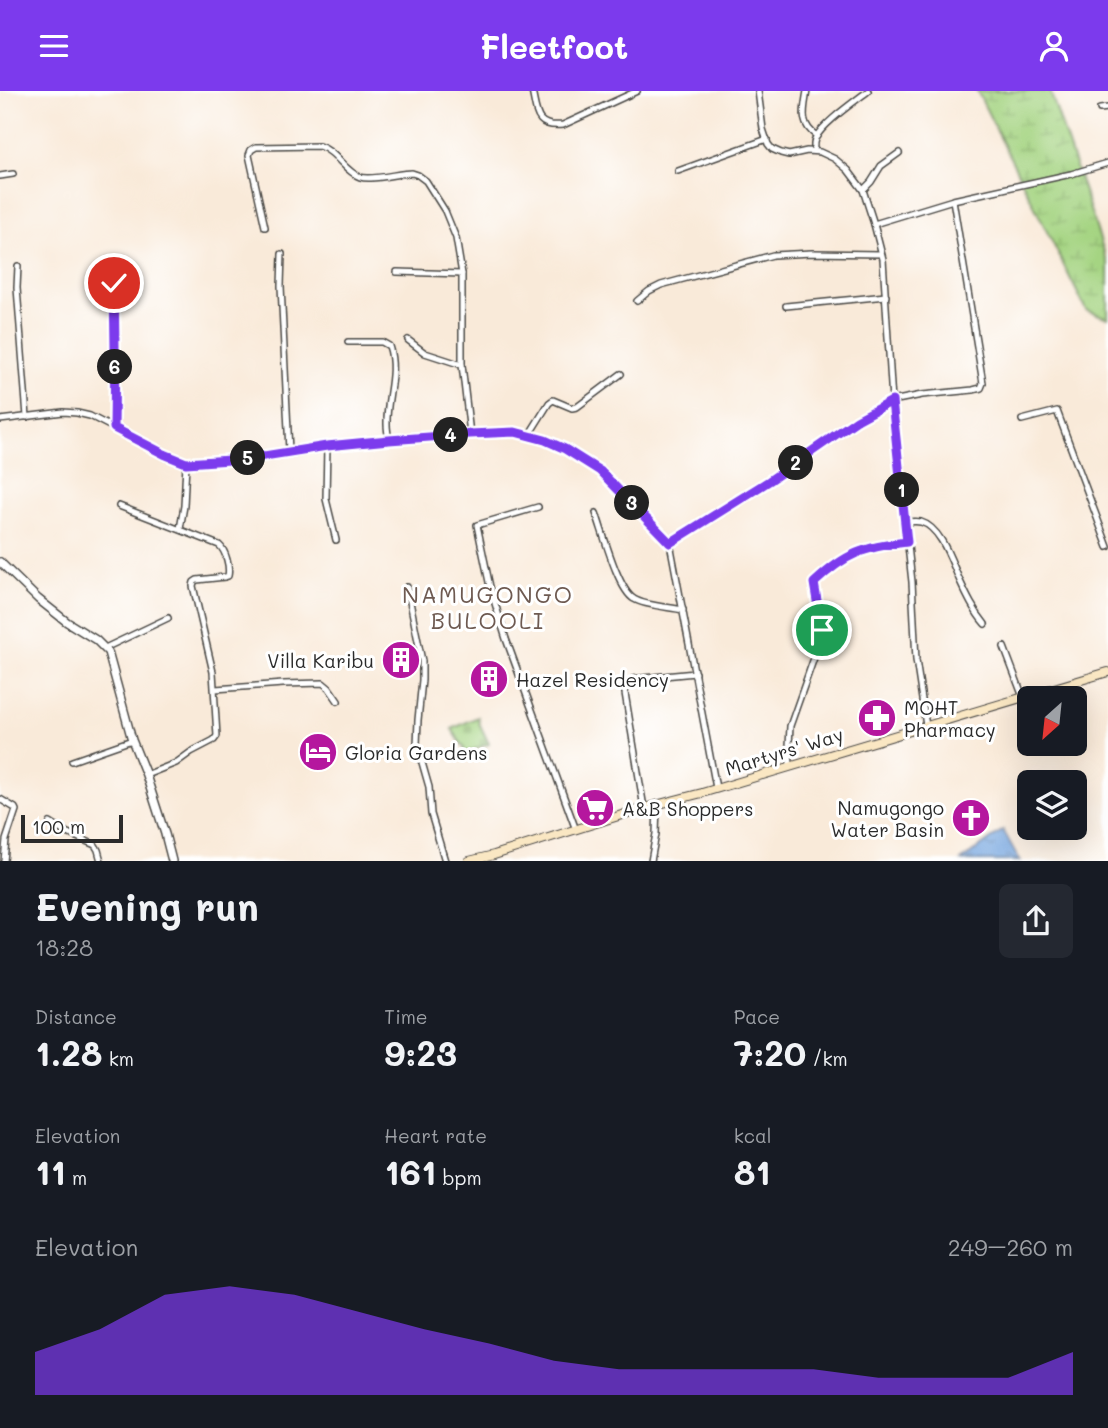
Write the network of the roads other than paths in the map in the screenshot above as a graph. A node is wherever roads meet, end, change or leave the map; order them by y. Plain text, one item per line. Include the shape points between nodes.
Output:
1 (532, 91) edge
2 (637, 91) edge
3 (758, 91) edge
4 (807, 91) edge
5 (868, 91) edge
6 (1108, 108) edge
7 (1100, 109) dead end
8 (817, 136) junction
9 (767, 139) junction
10 (814, 151) junction
11 (899, 153) dead end
12 (1108, 163) edge
13 (678, 171) dead end
14 (13, 174) dead end
15 (0, 176) edge
16 (863, 190) junction
17 (953, 200) junction
18 (874, 224) junction
19 (265, 227) dead end
20 (282, 254) dead end
21 (881, 254) junction
22 (18, 266) dead end
23 (397, 272) dead end
24 (462, 274) junction
25 (114, 283) dead end
26 (886, 296) junction
27 (637, 301) dead end
28 (786, 306) dead end
29 (408, 340) dead end
30 (348, 342) dead end
31 (462, 365) junction
32 (621, 374) dead end
33 (892, 401) junction
34 (27, 417) junction
35 (0, 420) edge
36 (1022, 420) dead end
37 (114, 428) junction
38 (470, 434) junction
39 (529, 435) junction
40 (389, 440) junction
41 (327, 446) junction
42 (289, 451) junction
43 (186, 463) junction
44 (119, 506) dead end
45 (538, 507) dead end
46 (596, 513) dead end
47 (904, 522) junction
48 (180, 529) junction
49 (336, 540) dead end
50 (907, 542) junction
51 (670, 543) junction
52 (1108, 547) edge
53 (0, 562) edge
54 (407, 587) dead end
55 (683, 610) junction
56 (168, 618) dead end
57 (985, 624) dead end
58 (1004, 647) dead end
59 (105, 648) junction
60 (1108, 672) edge
61 (695, 673) junction
62 (1019, 686) edge
63 (1060, 686) edge
64 (215, 689) junction
65 (1017, 699) edge
66 (338, 701) dead end
67 (926, 726) junction
68 (132, 740) junction
69 (72, 761) dead end
70 (790, 766) junction
71 (146, 775) junction
72 (716, 788) junction
73 (0, 799) edge
74 (657, 806) junction
75 (644, 808) junction
76 (50, 823) dead end
77 (576, 830) junction
78 (4, 861) edge
79 (101, 861) edge
80 (172, 861) edge
81 (444, 861) edge
82 (469, 861) edge
83 (651, 861) edge

1 - 2 street via 539,118 551,126 563,125
3 - 9 street
4 - 8 street via 805,123
5 - 8 street
6 - 7 street
8 - 10 street
9 - 10 street via 772,149 781,153
9 - 13 street
10 - 16 street via 835,159
11 - 16 street via 881,166
12 - 17 street
14 - 15 street
16 - 18 street
17 - 18 street
17 - 33 street via 983,386
18 - 21 street
19 - 24 street via 249,152 262,146 319,146 362,178 406,173 422,177 452,225
20 - 42 street
21 - 26 street
21 - 27 street via 773,255 661,285
22 - 34 street
23 - 24 street
24 - 31 street
25 - 37 street
26 - 28 street
26 - 33 street
29 - 31 street via 425,353
30 - 40 street via 389,346
31 - 38 street
32 - 39 street via 577,407 553,400
33 - 47 street
33 - 51 street
34 - 35 street
34 - 37 street via 77,413
36 - 52 street via 1057,411
37 - 43 street
38 - 39 street
38 - 40 street
39 - 51 street via 565,449 600,471
40 - 41 street
41 - 42 street
41 - 49 street via 326,499
42 - 43 street
43 - 48 street
44 - 48 street
45 - 77 street via 477,525 506,639
46 - 55 street via 626,592 640,602
47 - 50 street
47 - 57 street via 921,522 937,535
48 - 64 street via 222,548 229,572 225,577 197,580 192,586
50 - 67 street
50 - 70 street via 858,551 814,583 821,638 790,726
51 - 55 street
53 - 59 street via 38,599
54 - 81 street via 422,661 417,745
55 - 61 street
56 - 59 street
58 - 62 street
59 - 68 street
60 - 63 main road, Martyrs' Way
61 - 72 street
61 - 75 street via 634,679 626,686
64 - 66 street via 323,683
64 - 71 street via 215,738 176,763
65 - 67 main road, Martyrs' Way
67 - 70 main road, Martyrs' Way
68 - 69 street
68 - 71 street
70 - 72 main road, Martyrs' Way
71 - 80 street
72 - 74 main road, Martyrs' Way
73 - 78 street via 16,810
74 - 75 main road, Martyrs' Way
74 - 83 street
75 - 77 main road, Martyrs' Way
76 - 79 street via 95,845
77 - 82 main road, Martyrs' Way

